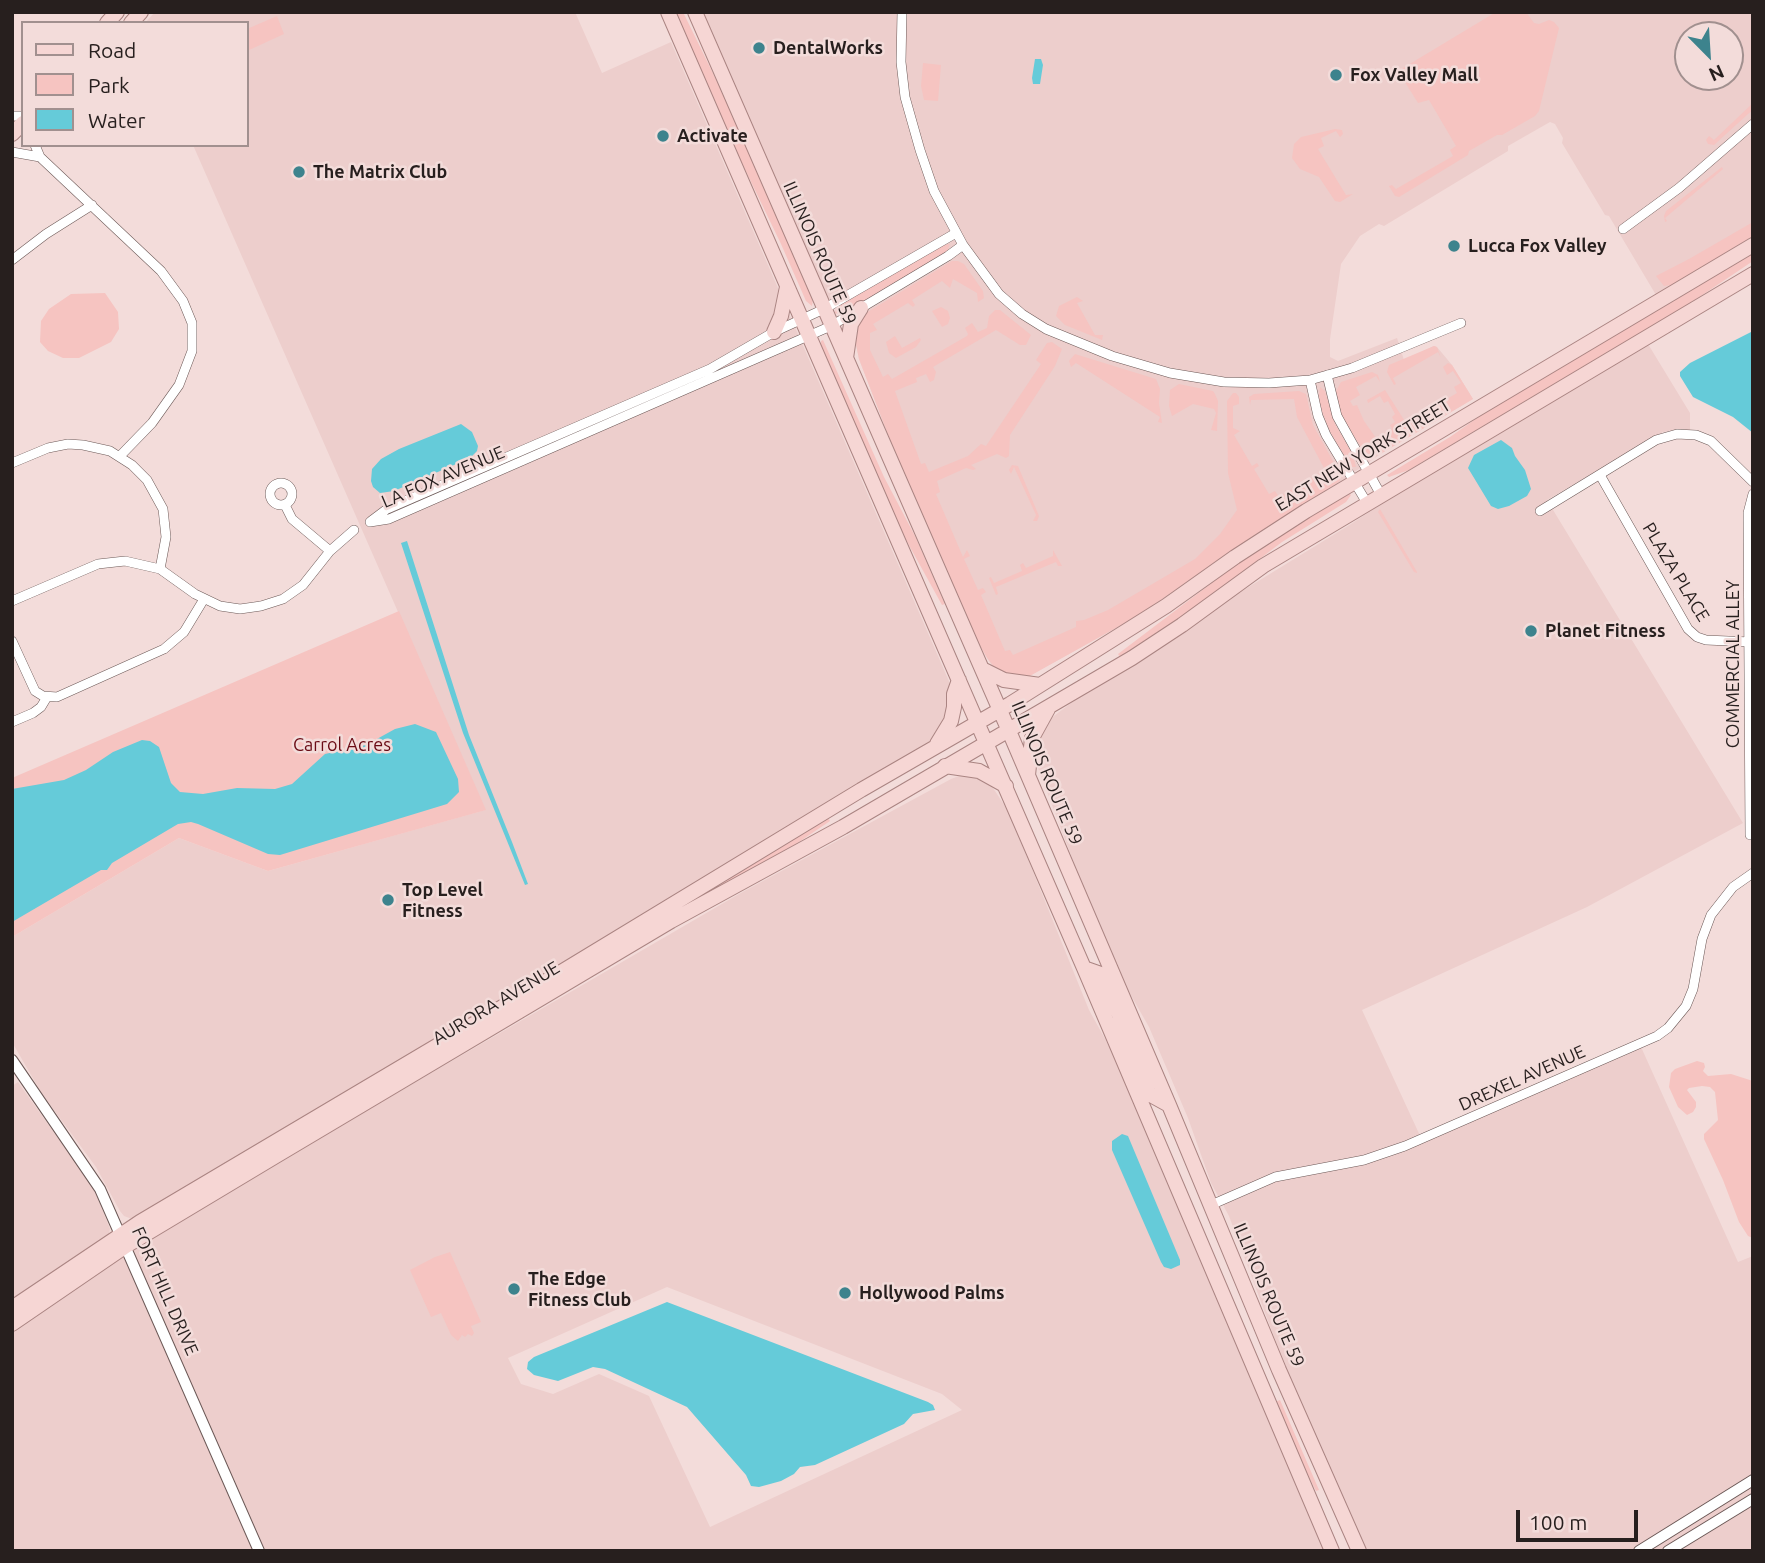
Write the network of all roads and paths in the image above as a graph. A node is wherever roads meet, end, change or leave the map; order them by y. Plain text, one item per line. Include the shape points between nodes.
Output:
1 (667, 12) edge
2 (695, 12) edge
3 (902, 12) edge
4 (1751, 130) edge
5 (36, 147) edge
6 (12, 152) edge
7 (40, 157) junction
8 (92, 205) junction
9 (1623, 229) dead end
10 (956, 233) junction
11 (963, 245) junction
12 (1753, 245) edge
13 (12, 260) edge
14 (1753, 274) edge
15 (787, 286) junction
16 (824, 309) junction
17 (861, 309) junction
18 (802, 320) junction
19 (1461, 323) dead end
20 (831, 326) junction
21 (774, 332) junction
22 (809, 336) junction
23 (846, 359) junction
24 (1327, 375) junction
25 (1310, 380) junction
26 (120, 456) junction
27 (12, 463) edge
28 (1369, 473) junction
29 (1600, 475) junction
30 (1354, 482) junction
31 (1753, 482) edge
32 (1753, 494) edge
33 (1381, 495) junction
34 (1367, 503) junction
35 (285, 505) dead end
36 (1540, 511) dead end
37 (354, 530) dead end
38 (330, 551) junction
39 (160, 569) junction
40 (204, 599) junction
41 (12, 601) edge
42 (12, 641) edge
43 (1750, 642) edge
44 (982, 669) junction
45 (959, 681) junction
46 (1040, 685) junction
47 (47, 697) junction
48 (1049, 707) junction
49 (999, 709) junction
50 (977, 722) junction
51 (12, 723) edge
52 (1009, 731) junction
53 (987, 743) junction
54 (936, 746) junction
55 (945, 766) junction
56 (1028, 776) junction
57 (1006, 786) junction
58 (1750, 835) dead end
59 (1753, 873) edge
60 (1084, 968) junction
61 (1133, 1021) junction
62 (1108, 1024) junction
63 (12, 1060) edge
64 (1169, 1105) junction
65 (1211, 1205) junction
66 (124, 1240) junction
67 (12, 1308) edge
68 (12, 1324) edge
69 (1753, 1480) edge
70 (1753, 1499) edge
71 (258, 1550) edge
72 (1332, 1551) edge
73 (1359, 1551) edge
74 (1639, 1551) edge
75 (1668, 1551) edge

1 - 15 main road
2 - 16 main road, ILLINOIS ROUTE 59
3 - 10 street via 905,97 925,168
4 - 9 street
5 - 7 street
6 - 7 street
7 - 8 street
8 - 13 street
8 - 26 street via 161,271 188,311 193,336 187,369 168,403
10 - 11 street
10 - 16 street, LA FOX AVENUE
11 - 17 street, LA FOX AVENUE
11 - 25 street via 999,294 1022,314 1093,349 1213,381
12 - 28 main road, EAST NEW YORK STREET
14 - 33 main road
15 - 18 main road
15 - 21 main road
16 - 18 street, LA FOX AVENUE
16 - 20 main road, ILLINOIS ROUTE 59
17 - 20 street, LA FOX AVENUE
17 - 23 main road via 851,324
18 - 21 street, LA FOX AVENUE
18 - 22 main road
19 - 24 street
20 - 22 street, LA FOX AVENUE
20 - 23 main road, ILLINOIS ROUTE 59
21 - 22 street, LA FOX AVENUE via 710,369 387,509 370,522 389,519
22 - 45 main road
23 - 44 main road, ILLINOIS ROUTE 59
24 - 25 street
24 - 28 street via 1337,416
25 - 30 street via 1326,435
26 - 27 street via 97,447 68,444
26 - 39 street via 147,480 159,499 166,522
28 - 30 main road, EAST NEW YORK STREET
28 - 33 street
29 - 31 street via 1656,440 1687,433 1711,441
29 - 36 street
29 - 43 street, PLAZA PLACE via 1688,628 1706,640
30 - 34 street
30 - 46 main road, EAST NEW YORK STREET
32 - 43 street, COMMERCIAL ALLEY via 1748,513
33 - 34 main road
34 - 48 main road via 1264,566 1160,640
35 - 38 street via 292,519
37 - 38 street
38 - 40 street via 303,585 273,603 240,609
39 - 40 street
39 - 41 street via 125,561 97,564
40 - 47 street via 184,632 164,649 62,695
42 - 47 street via 35,691
43 - 58 street, COMMERCIAL ALLEY
44 - 46 main road via 1004,680
44 - 49 main road, ILLINOIS ROUTE 59
45 - 50 main road
45 - 54 main road via 951,721
46 - 49 main road, EAST NEW YORK STREET
47 - 51 street via 33,713
48 - 52 main road
48 - 56 main road via 1032,738
49 - 50 main road, AURORA AVENUE
49 - 52 main road, ILLINOIS ROUTE 59
50 - 53 main road
50 - 54 main road, AURORA AVENUE
52 - 53 main road, AURORA AVENUE
52 - 56 main road, ILLINOIS ROUTE 59
53 - 55 main road, AURORA AVENUE
53 - 57 main road
54 - 66 main road, AURORA AVENUE
55 - 57 main road via 979,771
55 - 66 main road, AURORA AVENUE
56 - 61 main road, ILLINOIS ROUTE 59
57 - 60 main road
59 - 65 street, DREXEL AVENUE via 1733,887 1711,915 1686,1006 1657,1036 1405,1146 1364,1160 1288,1173
60 - 61 main road via 1101,974 1121,1018
60 - 62 main road
61 - 64 main road, ILLINOIS ROUTE 59
62 - 64 main road via 1122,1030 1149,1094
62 - 72 main road
63 - 66 street, FORT HILL DRIVE via 93,1177
64 - 65 main road, ILLINOIS ROUTE 59
65 - 73 main road, ILLINOIS ROUTE 59
66 - 67 main road, AURORA AVENUE
66 - 68 main road, AURORA AVENUE
66 - 71 street, FORT HILL DRIVE
69 - 74 street
70 - 75 street

